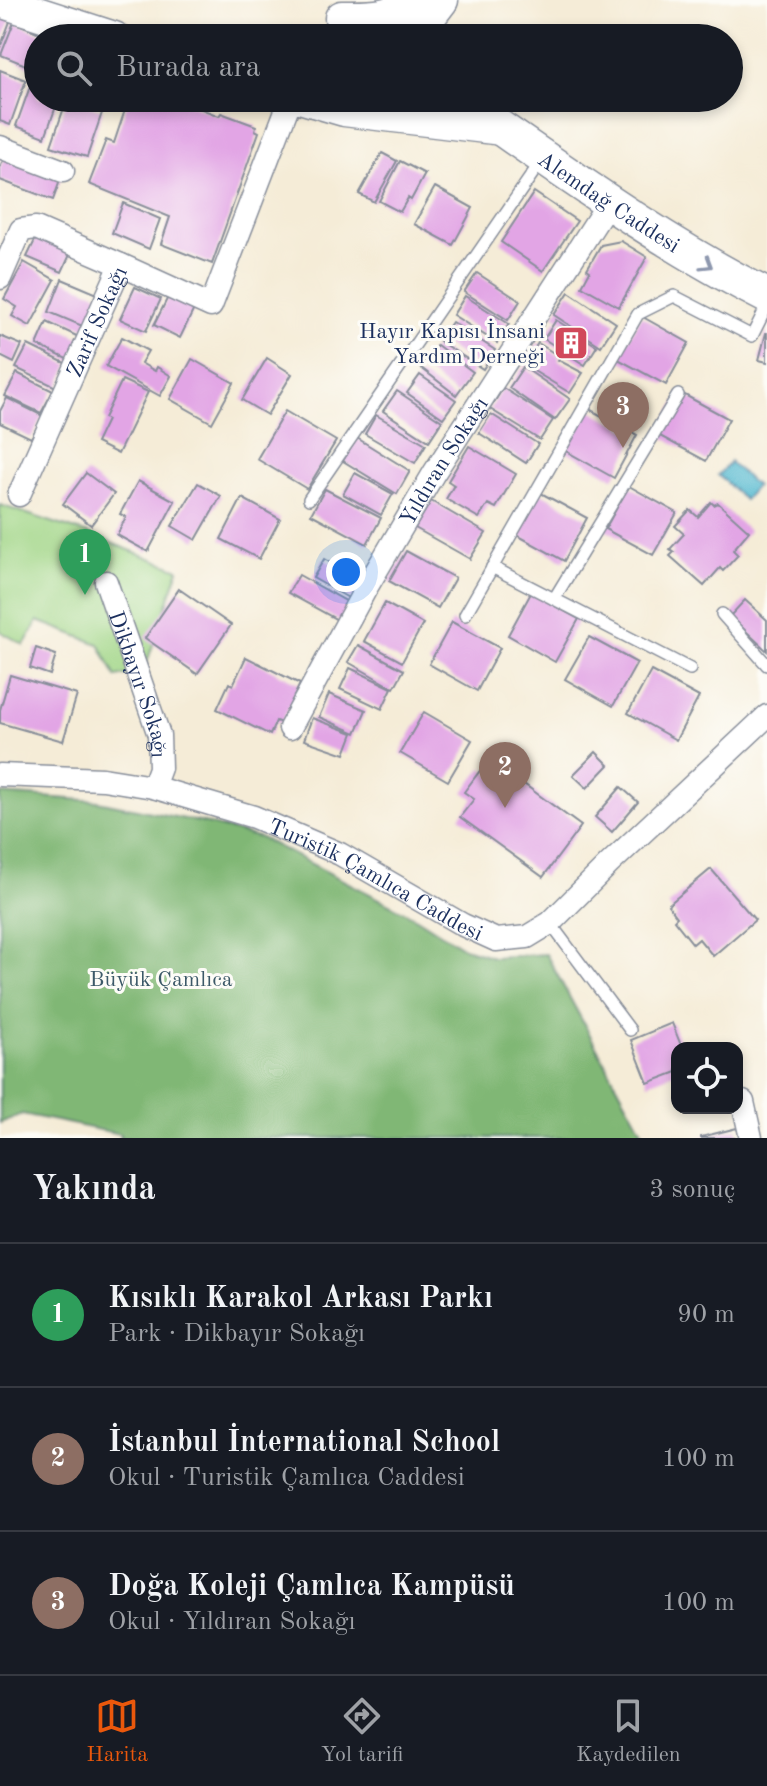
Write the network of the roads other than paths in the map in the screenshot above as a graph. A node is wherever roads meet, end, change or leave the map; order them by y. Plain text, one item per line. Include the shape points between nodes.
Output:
1 (414, 0) edge
2 (441, 0) edge
3 (0, 1) edge
4 (336, 19) edge
5 (71, 24) edge
6 (423, 24) edge
7 (286, 112) edge
8 (361, 112) edge
9 (477, 112) edge
10 (502, 129) junction
11 (0, 147) edge
12 (545, 157) junction
13 (63, 171) dead end
14 (609, 202) junction
15 (121, 265) junction
16 (0, 278) edge
17 (767, 296) edge
18 (767, 306) edge
19 (678, 395) dead end
20 (19, 495) dead end
21 (309, 499) dead end
22 (492, 567) junction
23 (106, 582) dead end
24 (554, 599) junction
25 (722, 614) dead end
26 (465, 615) dead end
27 (767, 665) edge
28 (690, 669) dead end
29 (767, 716) edge
30 (290, 728) dead end
31 (0, 775) edge
32 (153, 787) junction
33 (550, 923) junction
34 (630, 1030) dead end
35 (743, 1102) dead end
36 (751, 1138) edge

1 - 4 main road via 398,13 376,19
2 - 6 main road
3 - 5 street
7 - 15 street, Zarif Sokağı via 211,306
8 - 10 street
9 - 10 main road, Alemdağ Caddesi
10 - 12 main road, Alemdağ Caddesi
11 - 13 street
12 - 14 main road, Alemdağ Caddesi
12 - 21 lane
14 -> 17 main road, Alemdağ Caddesi
14 - 30 street, Yıldıran Sokağı via 434,473
15 - 16 street via 36,228 21,230
15 - 20 street, Zarif Sokağı
18 - 22 lane via 752,336 674,296 638,314
19 - 24 lane
22 - 24 lane
22 - 26 lane
23 - 32 street, Dikbayır Sokağı via 159,735 160,768
24 - 28 lane
25 - 27 lane
29 - 33 street, Turistik Çamlıca Caddesi
31 - 32 street, Turistik Çamlıca Caddesi via 103,779
32 - 33 street, Turistik Çamlıca Caddesi via 254,817 340,854 496,940 527,937
33 - 34 lane
35 - 36 street

